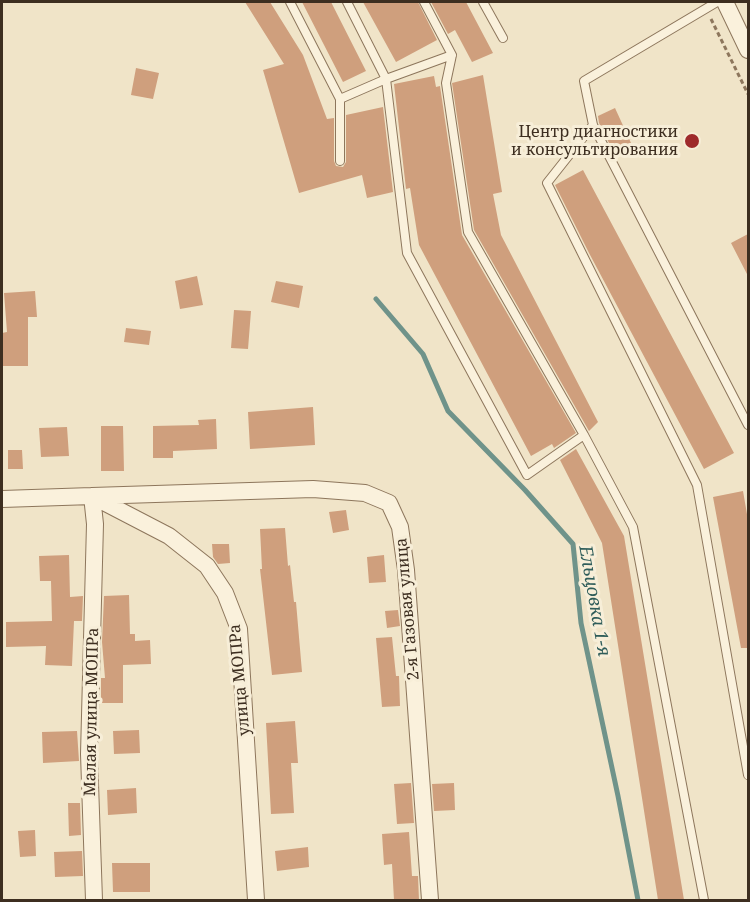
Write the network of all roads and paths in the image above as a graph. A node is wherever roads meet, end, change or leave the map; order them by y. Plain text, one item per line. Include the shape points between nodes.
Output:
1 (290, 2) edge
2 (347, 2) edge
3 (424, 2) edge
4 (483, 2) edge
5 (717, 2) edge
6 (725, 2) edge
7 (706, 9) junction
8 (503, 38) dead end
9 (748, 50) edge
10 (452, 55) junction
11 (386, 79) junction
12 (748, 94) edge
13 (340, 99) junction
14 (593, 125) junction
15 (340, 161) dead end
16 (748, 425) edge
17 (584, 435) junction
18 (92, 496) junction
19 (2, 499) edge
20 (748, 775) edge
21 (94, 900) edge
22 (256, 900) edge
23 (430, 900) edge
24 (704, 900) edge

1 - 13 lane
2 - 11 lane
3 - 10 lane
4 - 8 lane
5 - 7 lane
6 - 9 street
7 - 12 path
7 - 14 lane via 584,81
10 - 11 lane
10 - 17 lane via 446,83 468,232
11 - 13 lane
11 - 17 lane via 407,253 527,475
13 - 15 lane
14 - 16 lane
14 - 20 lane via 547,183 697,485
17 - 24 lane via 633,527
18 - 19 street, 2-я Газовая улица
18 - 21 street, Малая улица МОПРа via 95,524 89,753
18 - 22 street, улица МОПРа via 169,536 207,566 225,593 239,629
18 - 23 street, 2-я Газовая улица via 313,489 365,493 388,502 400,527 406,570

